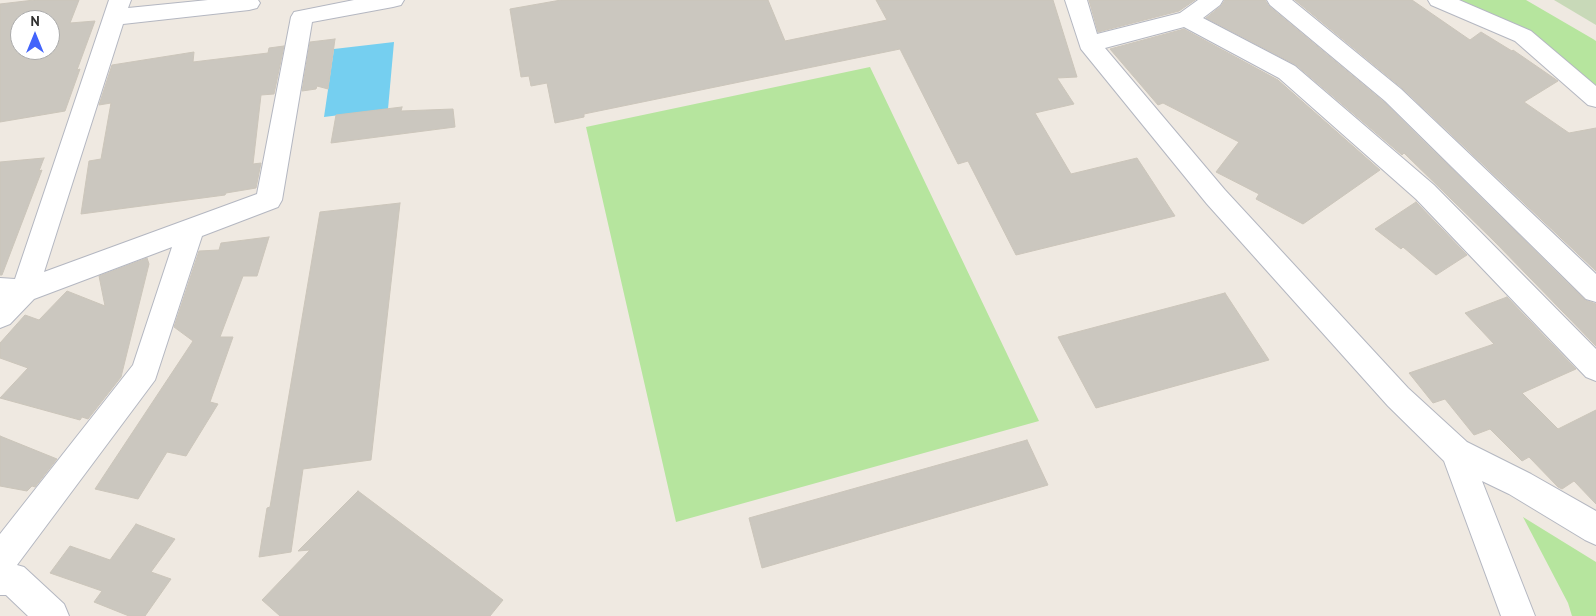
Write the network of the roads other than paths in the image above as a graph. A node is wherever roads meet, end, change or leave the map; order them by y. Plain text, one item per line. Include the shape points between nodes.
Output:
1 (393, 0) edge
2 (1076, 0) edge
3 (1212, 0) edge
4 (1278, 0) edge
5 (1439, 0) edge
6 (249, 3) dead end
7 (117, 8) edge
8 (1187, 19) junction
9 (1089, 44) junction
10 (1596, 99) edge
11 (191, 229) junction
12 (12, 290) edge
13 (1596, 291) edge
14 (0, 316) edge
15 (1596, 368) edge
16 (1456, 452) junction
17 (1596, 529) edge
18 (0, 560) edge
19 (0, 578) edge
20 (52, 616) edge
21 (1518, 616) edge

1 - 11 street via 302,18 269,200
2 - 9 street
3 - 8 street
4 - 13 street via 1394,95
5 - 10 street via 1523,36
6 - 7 street
7 - 12 street
8 - 9 street
8 - 15 street via 1287,72 1424,192
9 - 16 street via 1216,198 1398,397
11 - 12 street
11 - 18 street via 145,371
12 - 14 street
16 - 17 street via 1520,484
16 - 21 street
19 - 20 street via 12,579

